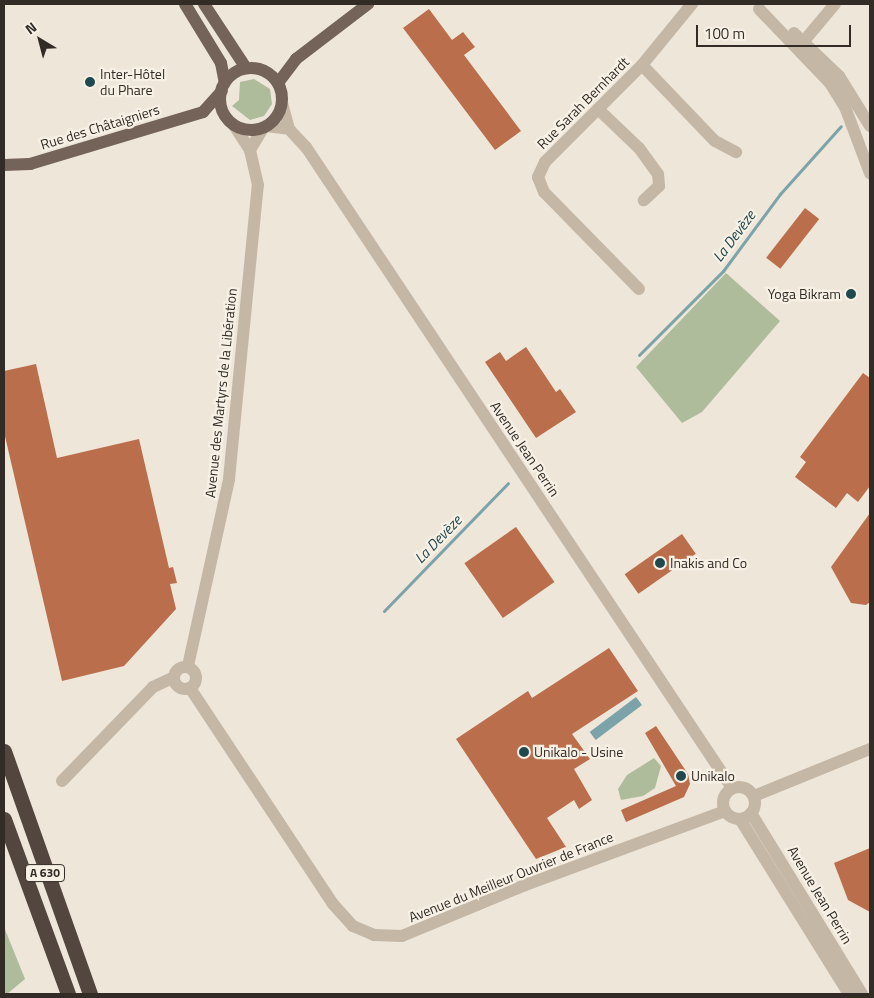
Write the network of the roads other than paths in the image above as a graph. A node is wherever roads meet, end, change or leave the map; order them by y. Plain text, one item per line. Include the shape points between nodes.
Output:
1 (185, 4) edge
2 (204, 4) edge
3 (368, 4) edge
4 (692, 4) edge
5 (835, 4) edge
6 (756, 6) edge
7 (800, 41) junction
8 (642, 65) junction
9 (246, 68) junction
10 (278, 83) junction
11 (223, 87) junction
12 (282, 103) junction
13 (598, 109) junction
14 (203, 112) junction
15 (230, 121) junction
16 (265, 126) junction
17 (870, 126) edge
18 (289, 129) junction
19 (250, 150) junction
20 (736, 152) dead end
21 (4, 165) edge
22 (870, 173) edge
23 (644, 200) dead end
24 (639, 289) dead end
25 (188, 666) junction
26 (174, 677) junction
27 (190, 688) junction
28 (870, 749) edge
29 (4, 751) edge
30 (62, 781) dead end
31 (732, 788) junction
32 (754, 796) junction
33 (725, 811) junction
34 (745, 816) junction
35 (4, 819) edge
36 (68, 994) edge
37 (90, 994) edge
38 (849, 994) edge
39 (862, 994) edge

1 - 11 main road via 221,62
2 - 9 main road
3 - 10 main road via 296,59
4 - 8 street, Rue Sarah Bernhardt
5 - 7 street
6 - 7 street
7 - 17 street via 839,76
7 - 22 street via 845,107
8 - 13 street, Rue Sarah Bernhardt
8 - 20 street via 714,141
9 - 10 main road via 264,71
9 - 11 main road
10 - 12 main road
11 - 14 main road
11 - 15 main road via 221,106
12 - 16 main road via 275,118
12 - 18 street, Avenue Jean Perrin
13 - 23 street via 639,148 658,174 659,186
13 - 24 street, Rue Sarah Bernhardt via 545,162 539,171 539,185
14 - 15 main road
14 - 21 main road, Rue des Châtaigniers via 46,160
15 - 16 main road via 251,130
15 - 19 street, Avenue des Martyrs de la Libération
16 - 18 street
16 - 19 street
18 - 31 street, Avenue Jean Perrin via 312,155
19 - 25 street, Avenue des Martyrs de la Libération via 258,185 228,479
25 - 26 street via 177,670
25 - 27 street via 196,674
26 - 27 street via 179,687
26 - 30 street via 153,687
27 - 33 street, Avenue du Meilleur Ouvrier de France via 333,904 353,926 374,934 402,936 524,885
28 - 32 street
29 - 37 highway, A 630
31 - 32 street via 747,788
31 - 33 street via 724,795
32 - 34 street
33 - 34 street
34 - 38 street, Avenue Jean Perrin
34 - 39 street, Avenue Jean Perrin
35 - 36 highway, A 630

